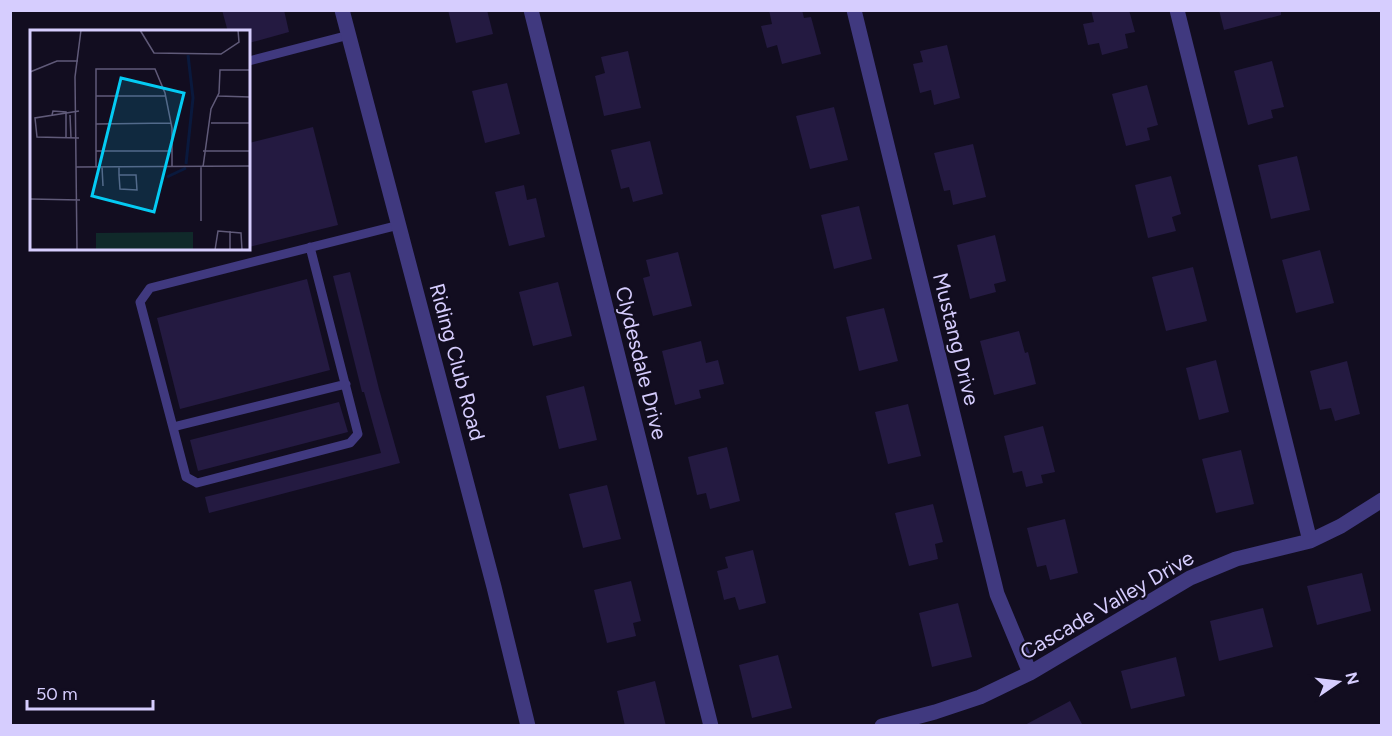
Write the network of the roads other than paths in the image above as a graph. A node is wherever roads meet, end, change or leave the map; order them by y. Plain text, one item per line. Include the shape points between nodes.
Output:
1 (342, 10) edge
2 (531, 10) edge
3 (854, 10) edge
4 (1177, 10) edge
5 (349, 35) junction
6 (250, 61) edge
7 (399, 225) junction
8 (310, 247) junction
9 (346, 384) junction
10 (173, 427) junction
11 (1382, 500) edge
12 (1310, 541) junction
13 (1030, 673) junction
14 (528, 726) edge
15 (711, 726) edge
16 (882, 726) edge

1 - 5 street, Riding Club Road
2 - 15 street, Clydesdale Drive
3 - 13 street, Mustang Drive via 997,594
4 - 12 street
5 - 6 lane
5 - 7 street, Riding Club Road
7 - 8 lane
7 - 14 street, Riding Club Road
8 - 9 lane
8 - 10 lane via 150,288 140,302
9 - 10 lane
9 - 10 lane via 358,434 350,443 197,483 186,477
11 - 12 street, Cascade Valley Drive
12 - 13 street, Cascade Valley Drive via 1236,559 1190,578
13 - 16 street, Cascade Valley Drive via 980,697

